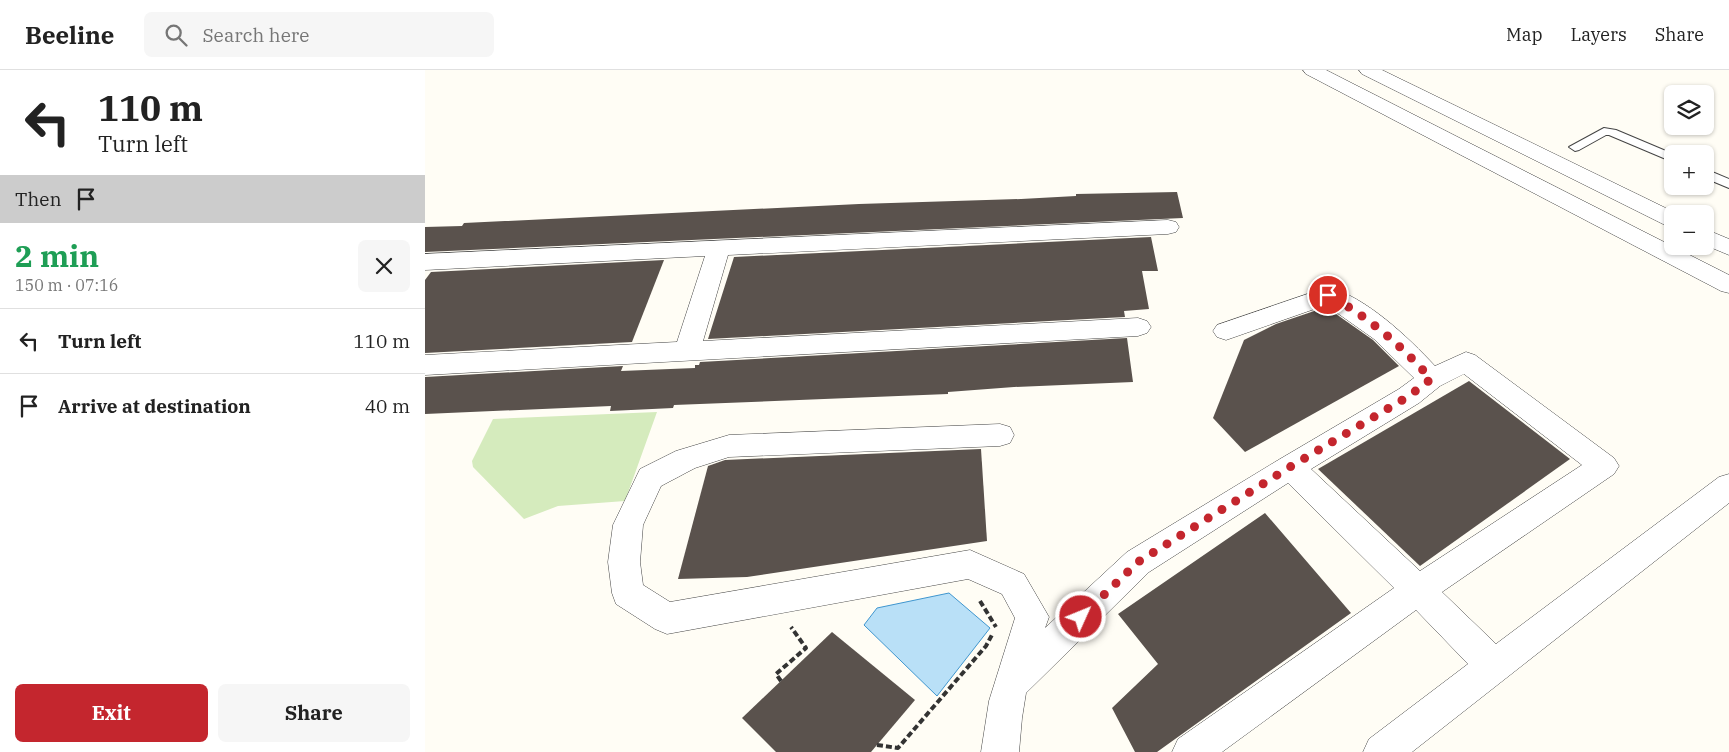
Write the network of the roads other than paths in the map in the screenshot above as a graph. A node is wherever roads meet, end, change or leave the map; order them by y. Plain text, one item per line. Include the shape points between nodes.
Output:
1 (1312, 70) edge
2 (1368, 70) edge
3 (1575, 147) dead end
4 (1664, 155) edge
5 (1714, 177) edge
6 (1729, 184) edge
7 (1664, 216) edge
8 (1168, 227) dead end
9 (1714, 240) edge
10 (719, 248) junction
11 (1729, 248) edge
12 (425, 262) edge
13 (1729, 285) edge
14 (1138, 327) dead end
15 (1226, 331) dead end
16 (687, 350) junction
17 (425, 365) edge
18 (1431, 379) junction
19 (1000, 435) dead end
20 (1290, 467) junction
21 (1729, 486) edge
22 (1418, 590) junction
23 (1494, 666) junction
24 (1011, 685) junction
25 (1000, 752) edge
26 (1191, 752) edge
27 (1382, 752) edge

1 - 13 street
2 - 7 street
3 - 4 lane via 1604,131
5 - 6 lane
8 - 10 street
9 - 11 street
10 - 12 street
10 - 16 street
14 - 16 street
15 - 18 street via 1328,295 1350,306 1415,361
16 - 17 street
18 - 20 street via 1409,396
18 - 22 street via 1466,362 1604,466
19 - 24 street via 729,446 686,459 650,478 628,525 625,562 628,593 667,618 970,564 1013,584 1032,617
20 - 22 street
20 - 24 street via 1138,562
21 - 23 street
22 - 23 street
22 - 26 street
23 - 27 street
24 - 25 street

